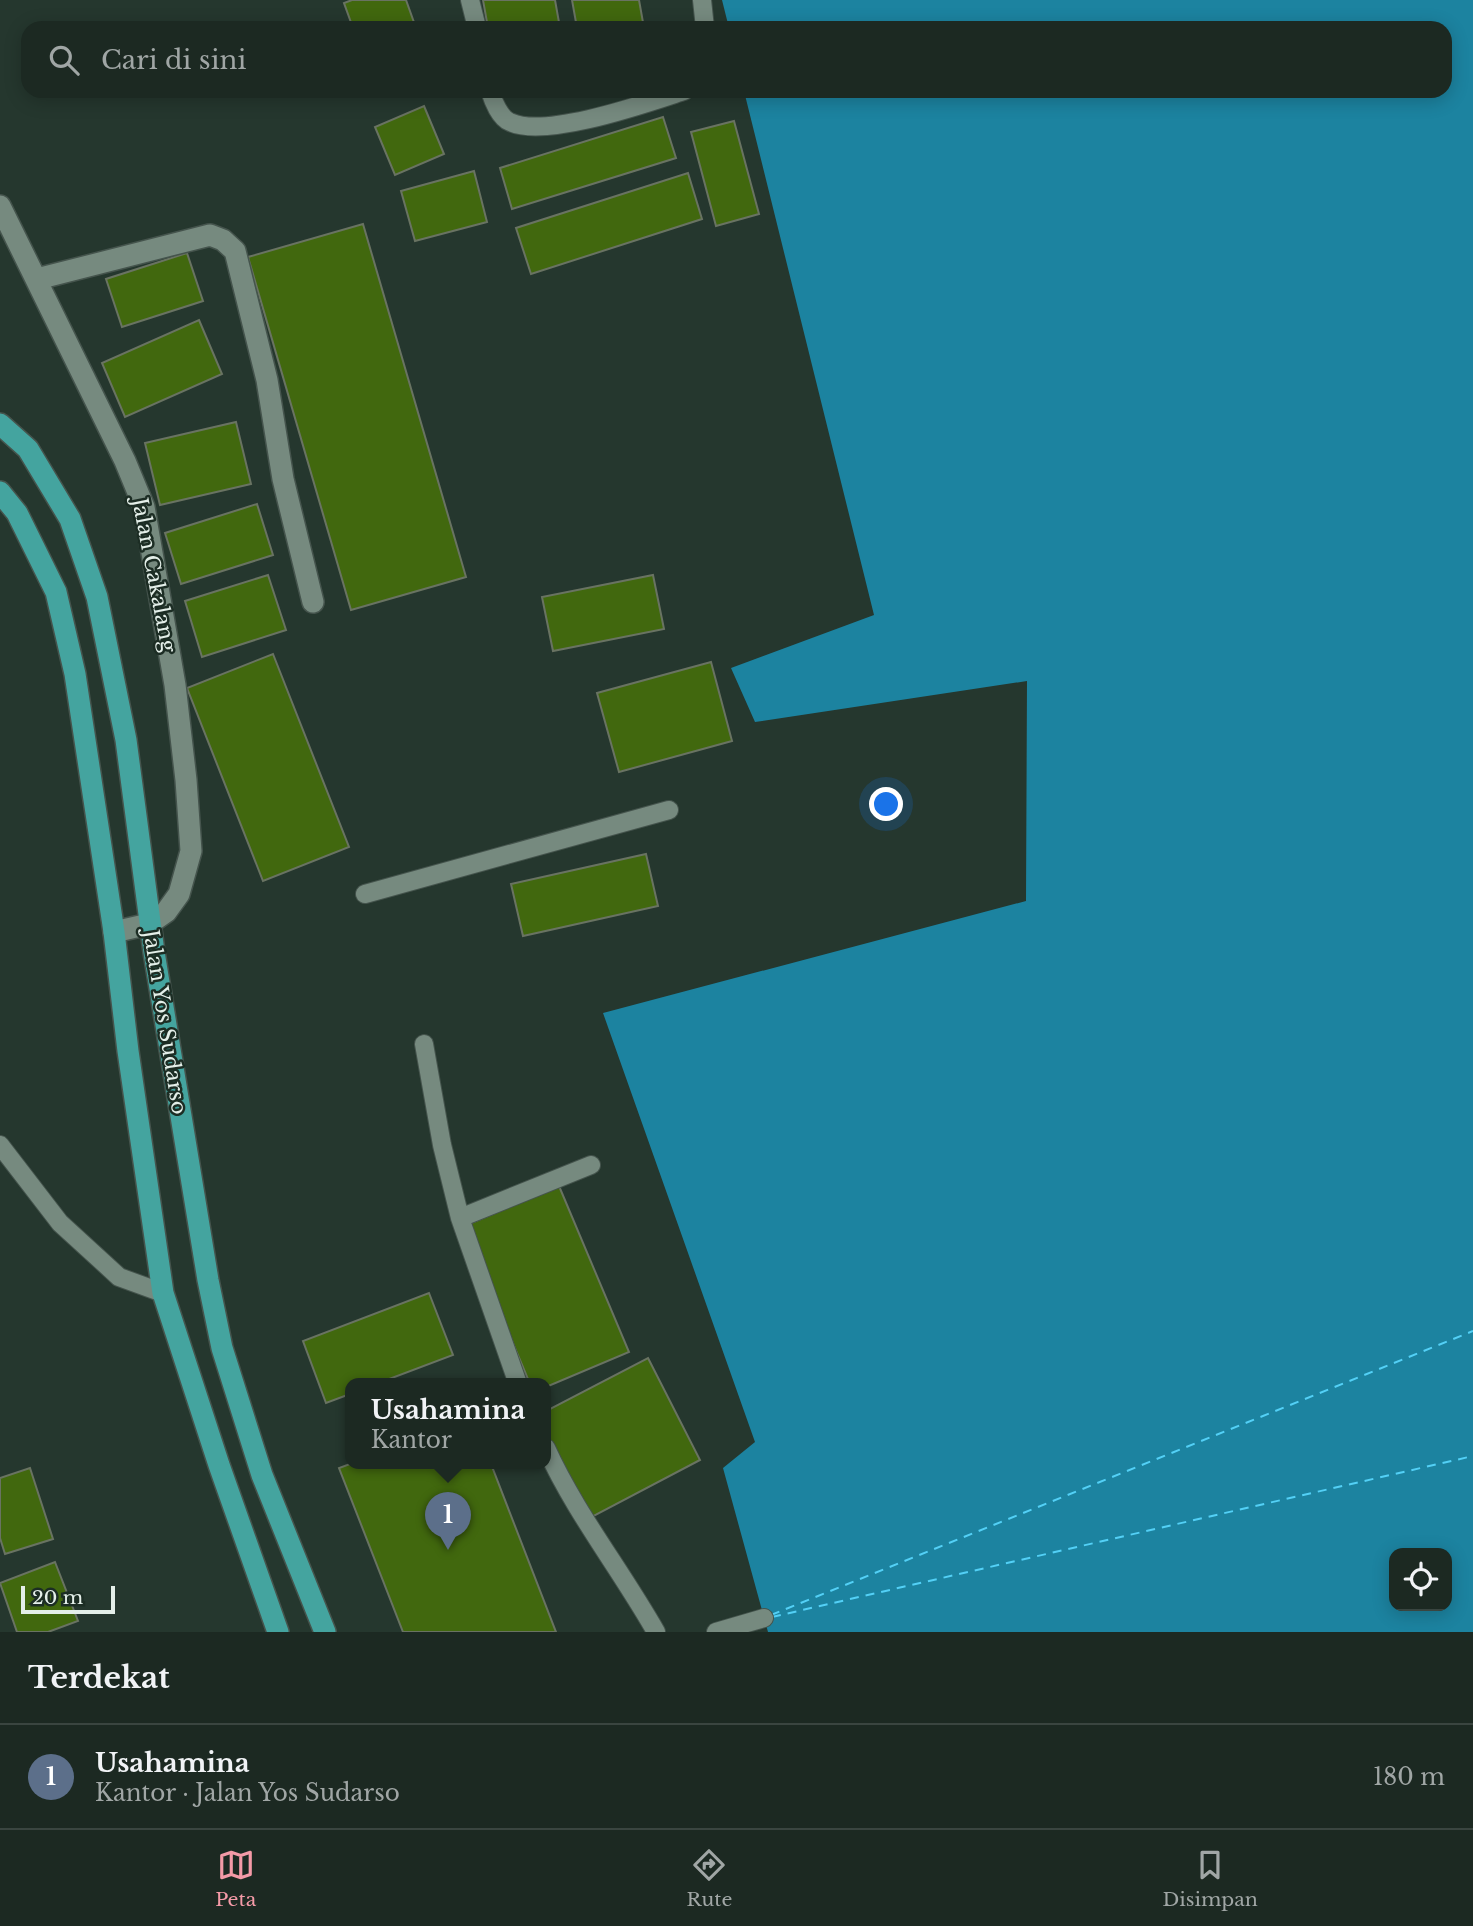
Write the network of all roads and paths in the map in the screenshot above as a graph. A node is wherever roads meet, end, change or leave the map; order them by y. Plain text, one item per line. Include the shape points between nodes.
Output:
1 (470, 0) edge
2 (702, 0) edge
3 (475, 21) edge
4 (704, 21) edge
5 (493, 98) edge
6 (663, 98) edge
7 (0, 206) edge
8 (37, 279) junction
9 (0, 424) edge
10 (0, 492) edge
11 (313, 603) dead end
12 (669, 810) dead end
13 (365, 894) dead end
14 (149, 924) junction
15 (114, 932) junction
16 (424, 1044) dead end
17 (0, 1145) edge
18 (591, 1165) dead end
19 (460, 1218) junction
20 (163, 1293) junction
21 (516, 1378) edge
22 (551, 1459) edge
23 (764, 1618) dead end
24 (278, 1632) edge
25 (325, 1632) edge
26 (656, 1632) edge
27 (716, 1632) edge

1 - 3 lane
2 - 4 lane
5 - 6 lane via 509,122 529,126 565,123
7 - 8 street, Jalan Cakalang
8 - 11 street via 210,235 235,251
8 - 14 street, Jalan Cakalang via 125,461 149,532 175,685 191,851 179,894 166,912
9 - 14 highway, Jalan Yos Sudarso via 28,449 70,519 97,597 126,740
10 - 15 highway, Jalan Yos Sudarso via 17,513 56,592 75,674
12 - 13 lane
14 - 15 street
14 - 25 highway, Jalan Yos Sudarso via 222,1348 262,1475
15 - 20 highway, Jalan Yos Sudarso
16 - 19 lane
17 - 20 lane via 60,1223 119,1277
18 - 19 lane
19 - 21 lane
20 - 24 highway, Jalan Yos Sudarso
22 - 26 lane via 583,1520
23 - 27 lane

